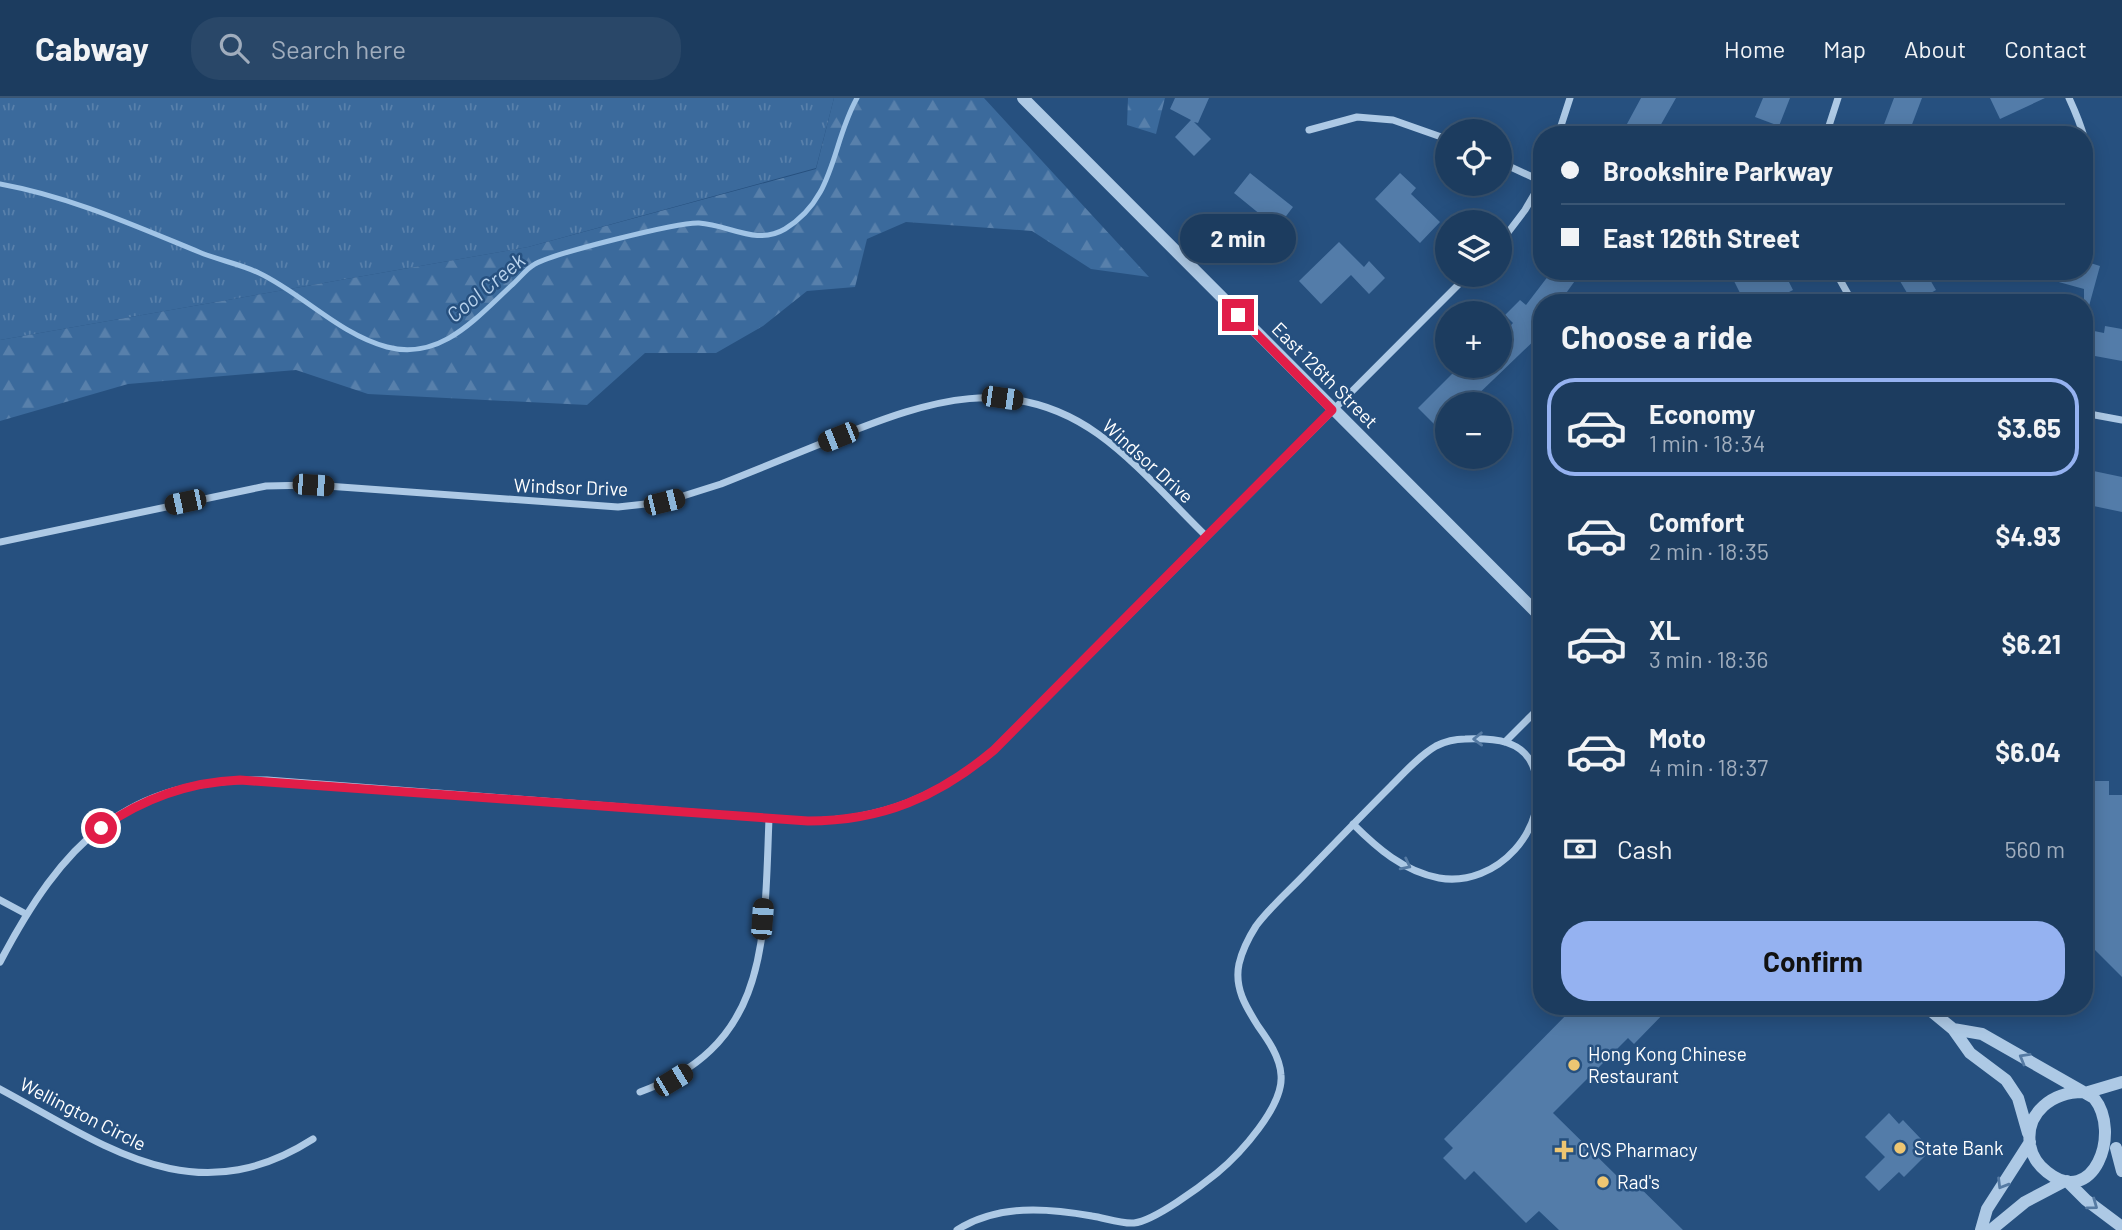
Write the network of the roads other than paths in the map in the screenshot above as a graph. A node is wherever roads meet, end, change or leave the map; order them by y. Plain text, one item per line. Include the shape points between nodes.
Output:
1 (1023, 98) edge
2 (1570, 98) edge
3 (1838, 98) edge
4 (2069, 98) edge
5 (1561, 126) edge
6 (1829, 126) edge
7 (2082, 126) edge
8 (1308, 130) dead end
9 (1435, 135) edge
10 (1512, 167) edge
11 (1533, 177) edge
12 (1533, 196) edge
13 (1512, 227) edge
14 (1456, 287) edge
15 (1332, 410) junction
16 (2093, 415) edge
17 (2122, 420) edge
18 (1206, 536) junction
19 (0, 542) edge
20 (1533, 609) edge
21 (1533, 714) edge
22 (1505, 742) junction
23 (1533, 769) edge
24 (1533, 812) edge
25 (769, 819) junction
26 (1353, 824) junction
27 (0, 900) edge
28 (26, 914) junction
29 (0, 962) edge
30 (1936, 1015) edge
31 (1953, 1029) junction
32 (2122, 1082) edge
33 (0, 1089) edge
34 (640, 1092) dead end
35 (2084, 1093) junction
36 (313, 1139) dead end
37 (2030, 1141) junction
38 (2118, 1142) edge
39 (2122, 1171) edge
40 (2066, 1181) junction
41 (1128, 1226) edge
42 (2122, 1227) edge
43 (957, 1230) edge
44 (1982, 1230) edge
45 (1992, 1230) edge

1 - 15 street, East 126th Street
2 - 5 street
3 - 6 street
4 - 7 street
8 - 9 street via 1357,117 1393,120
10 - 11 street
12 - 13 street
14 - 15 street
15 - 18 street
15 - 20 street, East 126th Street
16 - 17 street
18 - 19 street, Windsor Drive via 1096,433 1071,418 1026,402 978,398 913,408 664,502 589,507 313,485 266,486
18 - 25 street via 994,750 951,784 892,811 861,818
21 - 22 street
22 - 23 street via 1524,752
22 -> 26 street via 1470,739 1437,746
26 -> 24 street via 1384,854 1441,878 1490,871 1530,829
25 - 28 street via 267,780 218,781 154,798 117,817 64,860
25 - 34 street via 760,951 744,1006 723,1038 697,1064 673,1080
26 - 41 street via 1258,923 1239,965 1238,986 1245,1005 1278,1060 1280,1093 1216,1174
27 - 28 street
28 - 29 street
30 - 31 street
35 -> 31 street via 1982,1034
31 - 37 street via 1970,1053 2013,1090
32 - 35 street
33 - 36 street, Wellington Circle via 136,1160 176,1171 223,1172 254,1166
35 - 37 street via 2072,1092 2047,1102 2035,1116
35 - 38 street via 2109,1111
37 - 40 street via 2039,1164
37 -> 44 street via 1987,1209
38 - 39 street
38 - 40 street via 2109,1163 2097,1174
40 -> 42 street
40 - 45 street via 2025,1202
41 - 43 street via 1048,1210 1016,1210

